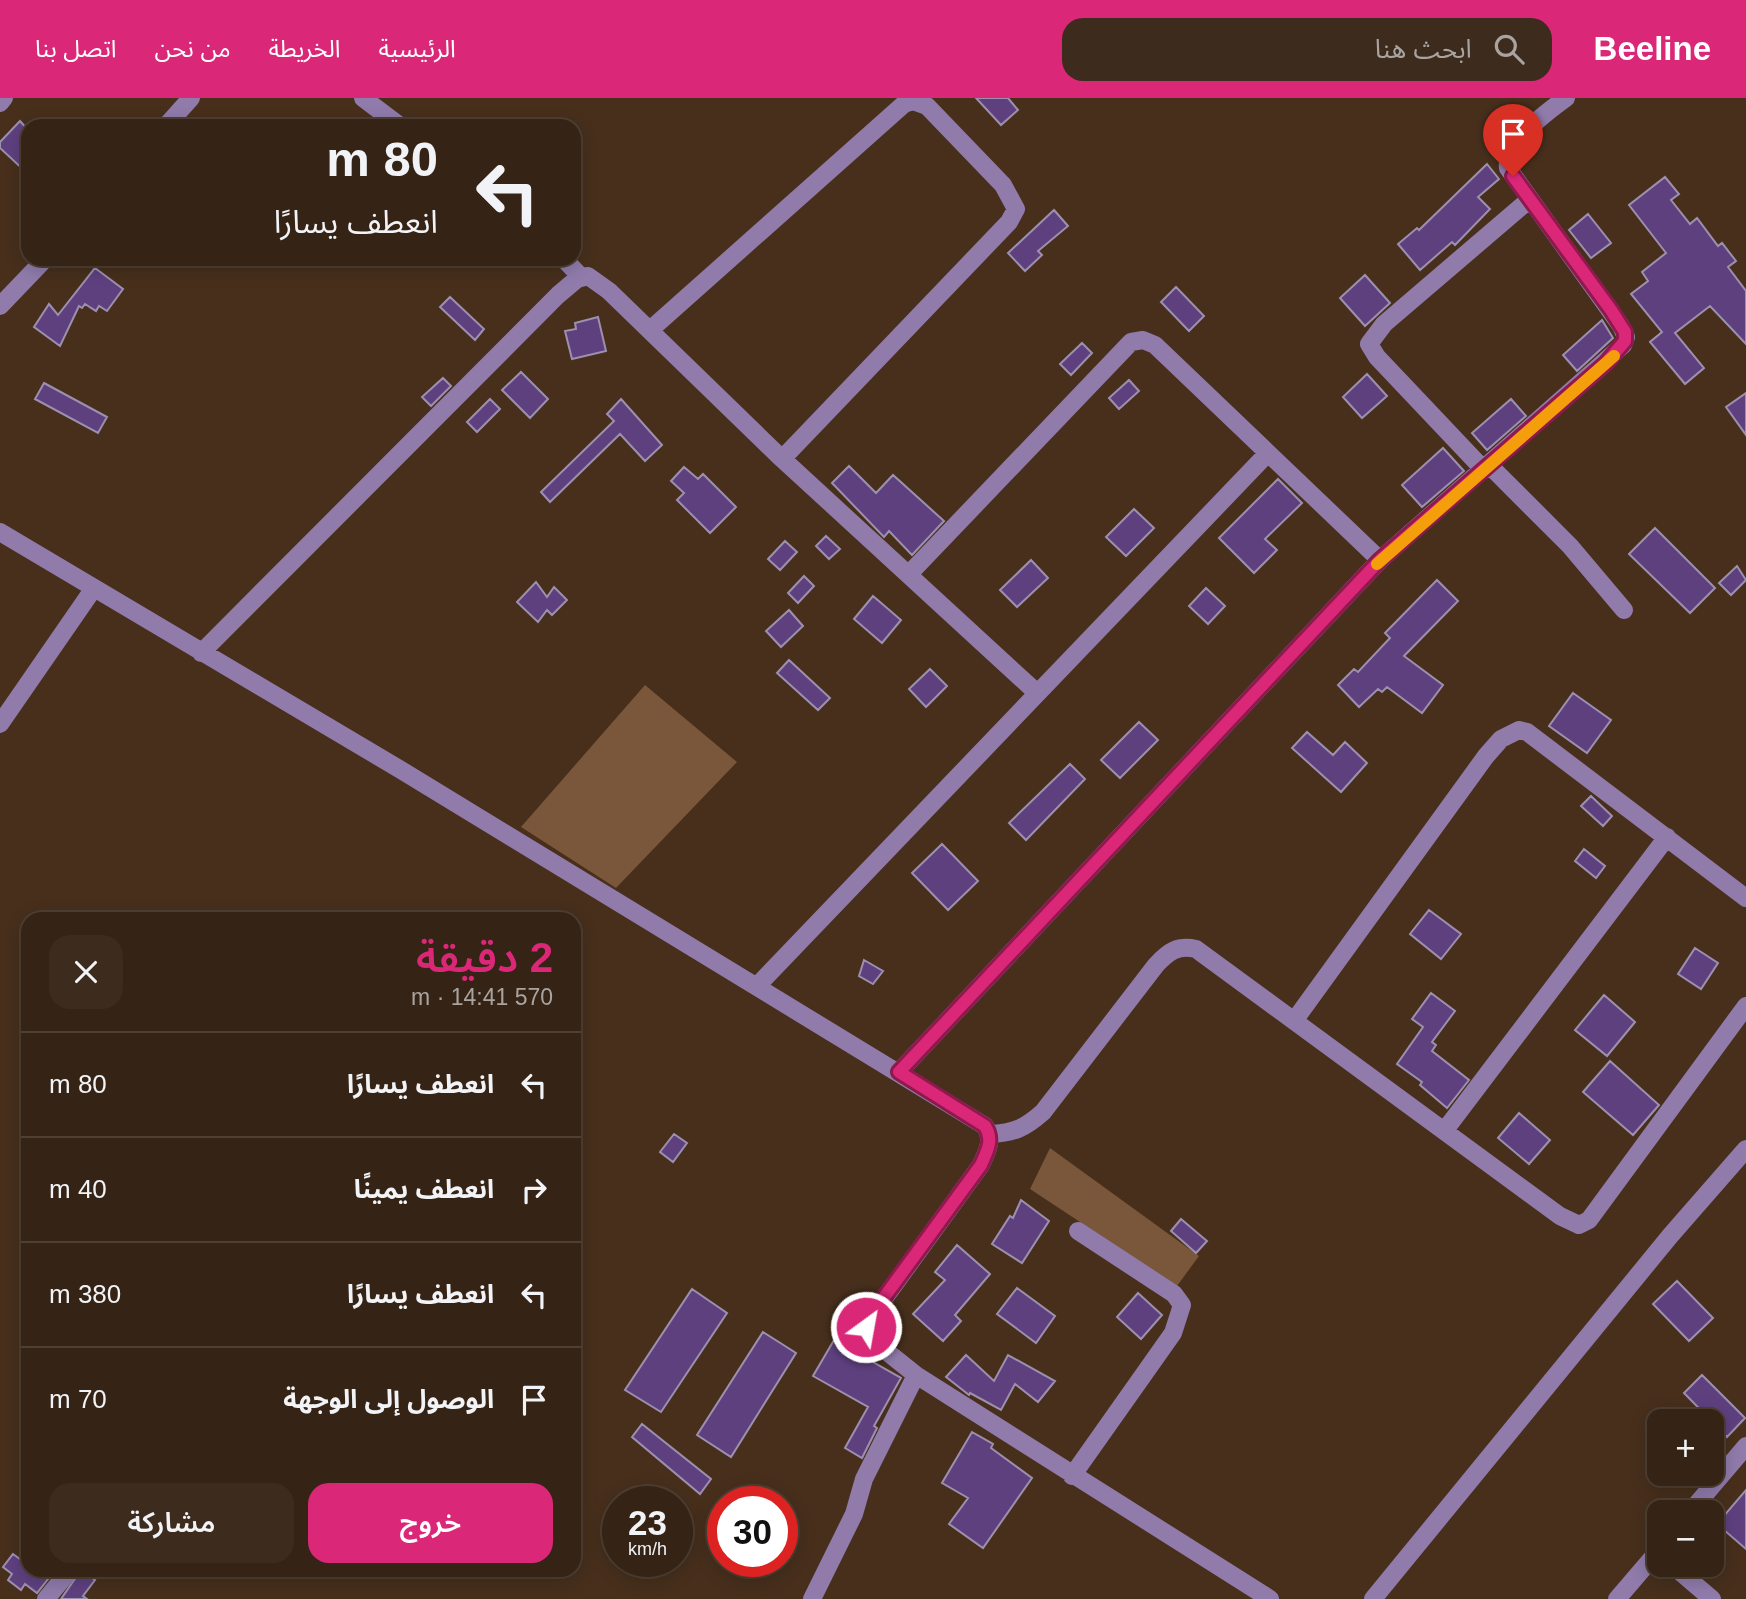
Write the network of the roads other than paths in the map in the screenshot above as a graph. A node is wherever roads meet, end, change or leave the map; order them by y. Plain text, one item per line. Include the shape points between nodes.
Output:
1 (4, 98) edge
2 (191, 98) edge
3 (363, 98) edge
4 (1566, 98) edge
5 (0, 103) edge
6 (172, 119) edge
7 (391, 119) edge
8 (1530, 199) junction
9 (38, 266) edge
10 (571, 266) edge
11 (581, 276) junction
12 (0, 306) edge
13 (650, 330) junction
14 (1268, 453) junction
15 (782, 459) junction
16 (1487, 468) junction
17 (0, 532) edge
18 (1380, 560) junction
19 (909, 574) junction
20 (94, 588) junction
21 (1624, 610) dead end
22 (201, 653) junction
23 (1036, 692) junction
24 (0, 724) edge
25 (1667, 837) junction
26 (1746, 898) edge
27 (757, 986) junction
28 (1746, 1006) edge
29 (1294, 1021) junction
30 (899, 1072) junction
31 (1445, 1130) junction
32 (990, 1134) junction
33 (1746, 1149) edge
34 (1078, 1231) dead end
35 (916, 1375) junction
36 (1746, 1446) edge
37 (1072, 1476) junction
38 (1700, 1500) edge
39 (1647, 1565) edge
40 (64, 1577) edge
41 (1686, 1577) edge
42 (47, 1599) edge
43 (812, 1599) edge
44 (1270, 1599) edge
45 (1373, 1599) edge
46 (1617, 1599) edge
47 (1712, 1599) edge

1 - 5 street
2 - 6 street
3 - 7 street
4 - 8 street via 1525,134 1508,156 1508,168
8 - 16 street via 1616,318 1625,341
8 - 16 street via 1384,324 1369,344
9 - 12 street
10 - 11 street
11 - 13 street via 597,280
11 - 22 street
13 - 15 street
13 - 15 street via 904,104 913,101 927,106 1003,185 1016,209 1009,222
14 - 18 street
14 - 19 street via 1155,345 1131,342
14 - 23 street
15 - 19 street
16 - 18 street
16 - 21 street via 1570,546
17 - 20 street
18 - 30 street
19 - 23 street
20 - 22 street
20 - 24 street
22 - 27 street
23 - 27 street
25 - 26 street
25 - 29 street via 1527,732 1508,734 1486,756
25 - 31 street
27 - 30 street
28 - 31 street via 1589,1220 1579,1225 1569,1223
29 - 31 street
29 - 32 street via 1196,949 1176,948 1156,964 1043,1112 1013,1133
30 - 32 street via 971,1116
32 - 35 street via 981,1165 866,1327 871,1339
33 - 45 street
34 - 37 street via 1174,1294 1182,1306 1172,1333
35 - 37 street
35 - 43 street
36 - 38 street
37 - 44 street
39 - 46 street
40 - 42 street
41 - 47 street

